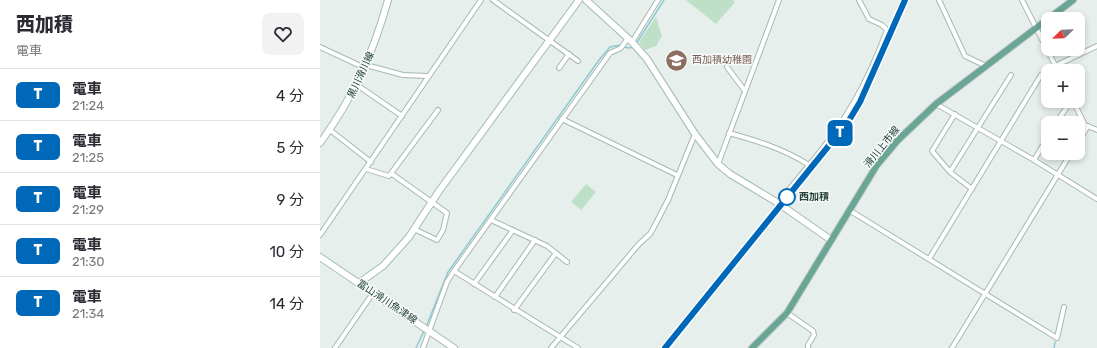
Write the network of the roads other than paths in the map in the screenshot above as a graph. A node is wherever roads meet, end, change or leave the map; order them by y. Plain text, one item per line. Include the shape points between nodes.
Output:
1 (388, 0) edge
2 (481, 0) edge
3 (493, 0) edge
4 (579, 0) edge
5 (586, 0) edge
6 (658, 0) edge
7 (779, 0) edge
8 (859, 0) edge
9 (939, 0) edge
10 (1022, 0) edge
11 (1073, 0) edge
12 (1036, 28) junction
13 (549, 40) junction
14 (630, 40) junction
15 (1097, 46) edge
16 (320, 48) edge
17 (569, 54) junction
18 (578, 61) dead end
19 (1054, 64) edge
20 (1059, 64) edge
21 (366, 66) junction
22 (986, 66) junction
23 (727, 67) dead end
24 (559, 68) dead end
25 (1011, 75) dead end
26 (1041, 75) edge
27 (428, 76) junction
28 (357, 85) junction
29 (745, 91) junction
30 (936, 104) junction
31 (1076, 108) edge
32 (438, 110) dead end
33 (955, 114) junction
34 (402, 116) junction
35 (562, 119) junction
36 (1088, 126) junction
37 (977, 127) junction
38 (330, 130) junction
39 (1097, 130) edge
40 (1085, 131) edge
41 (729, 133) junction
42 (695, 134) junction
43 (1002, 141) junction
44 (320, 143) edge
45 (1041, 148) edge
46 (1034, 160) junction
47 (1067, 160) edge
48 (371, 162) junction
49 (718, 164) junction
50 (809, 165) junction
51 (366, 169) junction
52 (950, 172) junction
53 (392, 174) junction
54 (1058, 175) junction
55 (677, 176) junction
56 (972, 189) junction
57 (1097, 199) edge
58 (432, 202) junction
59 (778, 203) junction
60 (849, 210) junction
61 (491, 220) junction
62 (414, 229) junction
63 (513, 230) junction
64 (320, 235) edge
65 (535, 240) junction
66 (831, 240) junction
67 (556, 253) junction
68 (320, 257) edge
69 (929, 259) junction
70 (567, 262) dead end
71 (454, 272) junction
72 (359, 283) junction
73 (474, 284) junction
74 (373, 293) junction
75 (985, 294) junction
76 (495, 297) junction
77 (1064, 307) dead end
78 (514, 310) junction
79 (787, 313) junction
80 (429, 331) junction
81 (560, 338) junction
82 (335, 348) edge
83 (422, 348) edge
84 (454, 348) edge
85 (552, 348) edge
86 (578, 348) edge
87 (752, 348) edge
88 (808, 348) edge
89 (952, 348) edge

1 - 21 street, 黒川滑川線 via 378,37
2 - 27 street
3 - 13 street
4 - 13 street
5 - 14 street
6 - 14 street
7 - 29 street
8 - 50 street via 869,19 887,30 858,98
9 - 22 street via 965,56
10 - 12 street
11 - 12 main road, 滑川上市線
12 - 19 street
12 - 22 main road, 滑川上市線
13 - 17 street
13 - 58 street
14 - 35 street via 610,53
14 - 42 street via 647,59
15 - 20 street
16 - 21 street
17 - 18 street
17 - 24 street
21 - 27 street via 403,75
21 - 28 street, 黒川滑川線
22 - 30 main road, 滑川上市線
23 - 29 street
25 - 37 street
26 - 43 street
27 - 34 street
28 - 34 street
28 - 38 street, 黒川滑川線
29 - 41 street
30 - 33 street
30 - 60 main road, 滑川上市線 via 883,158
31 - 36 street
32 - 53 street
33 - 37 street
33 - 52 street via 932,151
34 - 48 street
35 - 55 street
35 - 61 street
36 - 39 street
36 - 40 street
37 - 43 street
37 - 52 street
38 - 44 street, 黒川滑川線
38 - 48 street
41 - 49 street
41 - 50 street via 789,153
42 - 49 street
42 - 55 street
43 - 46 street
43 - 56 street
45 - 46 street
46 - 54 street
47 - 54 street
48 - 51 street
49 - 59 street
50 - 59 street
51 - 53 street via 389,176
51 - 64 street
52 - 56 street
53 - 58 street
54 - 57 street
54 - 75 street
55 - 81 street via 650,234
56 - 69 street
58 - 62 street
58 - 62 street via 447,214 443,230 437,240
59 - 66 street
60 - 66 main road, 滑川上市線
60 - 69 street
61 - 63 street
61 - 71 street
62 - 72 street via 384,266
63 - 65 street
63 - 73 street
65 - 67 street
65 - 76 street
66 - 79 main road, 滑川上市線
67 - 70 street
67 - 78 street
68 - 72 street, 富山滑川魚津線
69 - 75 street
71 - 73 street
71 - 80 street
72 - 74 street, 富山滑川魚津線
73 - 76 street
74 - 80 street, 富山滑川魚津線
74 - 82 street
75 - 77 street via 1057,338
75 - 89 street
76 - 78 street
78 - 81 street
79 - 87 main road, 滑川上市線
79 - 88 street via 812,331 814,335
80 - 83 street
80 - 84 street, 富山滑川魚津線
81 - 85 street
81 - 86 street

